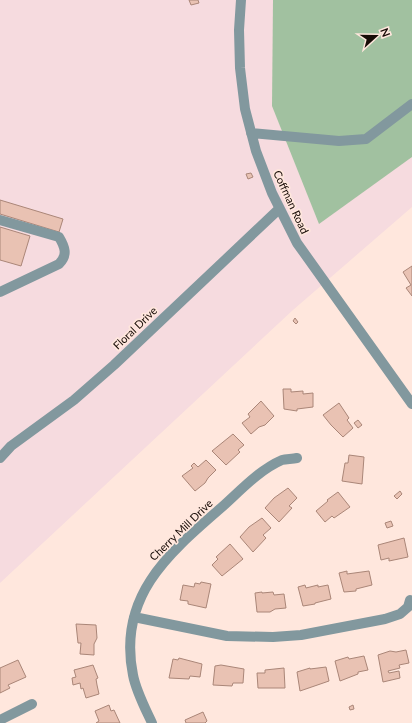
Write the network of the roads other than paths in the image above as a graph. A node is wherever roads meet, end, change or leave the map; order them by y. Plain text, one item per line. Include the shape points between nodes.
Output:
1 (241, 0) edge
2 (412, 104) edge
3 (251, 133) junction
4 (279, 209) junction
5 (0, 220) edge
6 (0, 292) edge
7 (412, 404) edge
8 (0, 458) edge
9 (297, 458) dead end
10 (410, 600) dead end
11 (134, 617) junction
12 (32, 704) dead end
13 (0, 720) edge
14 (152, 723) edge

1 - 3 street, Coffman Road via 240,68
2 - 3 street via 366,139 339,142
3 - 4 street, Coffman Road
4 - 7 street, Coffman Road via 297,243
4 - 8 street, Floral Drive via 114,365 74,400 11,446
5 - 6 street via 59,237 66,252 59,264
9 - 11 street, Cherry Mill Drive via 282,460 254,478 186,538 156,570 143,593
10 - 11 street via 408,607 400,614 385,619 301,635 273,637 227,636
11 - 14 street, Cherry Mill Drive via 130,656 133,676
12 - 13 street

